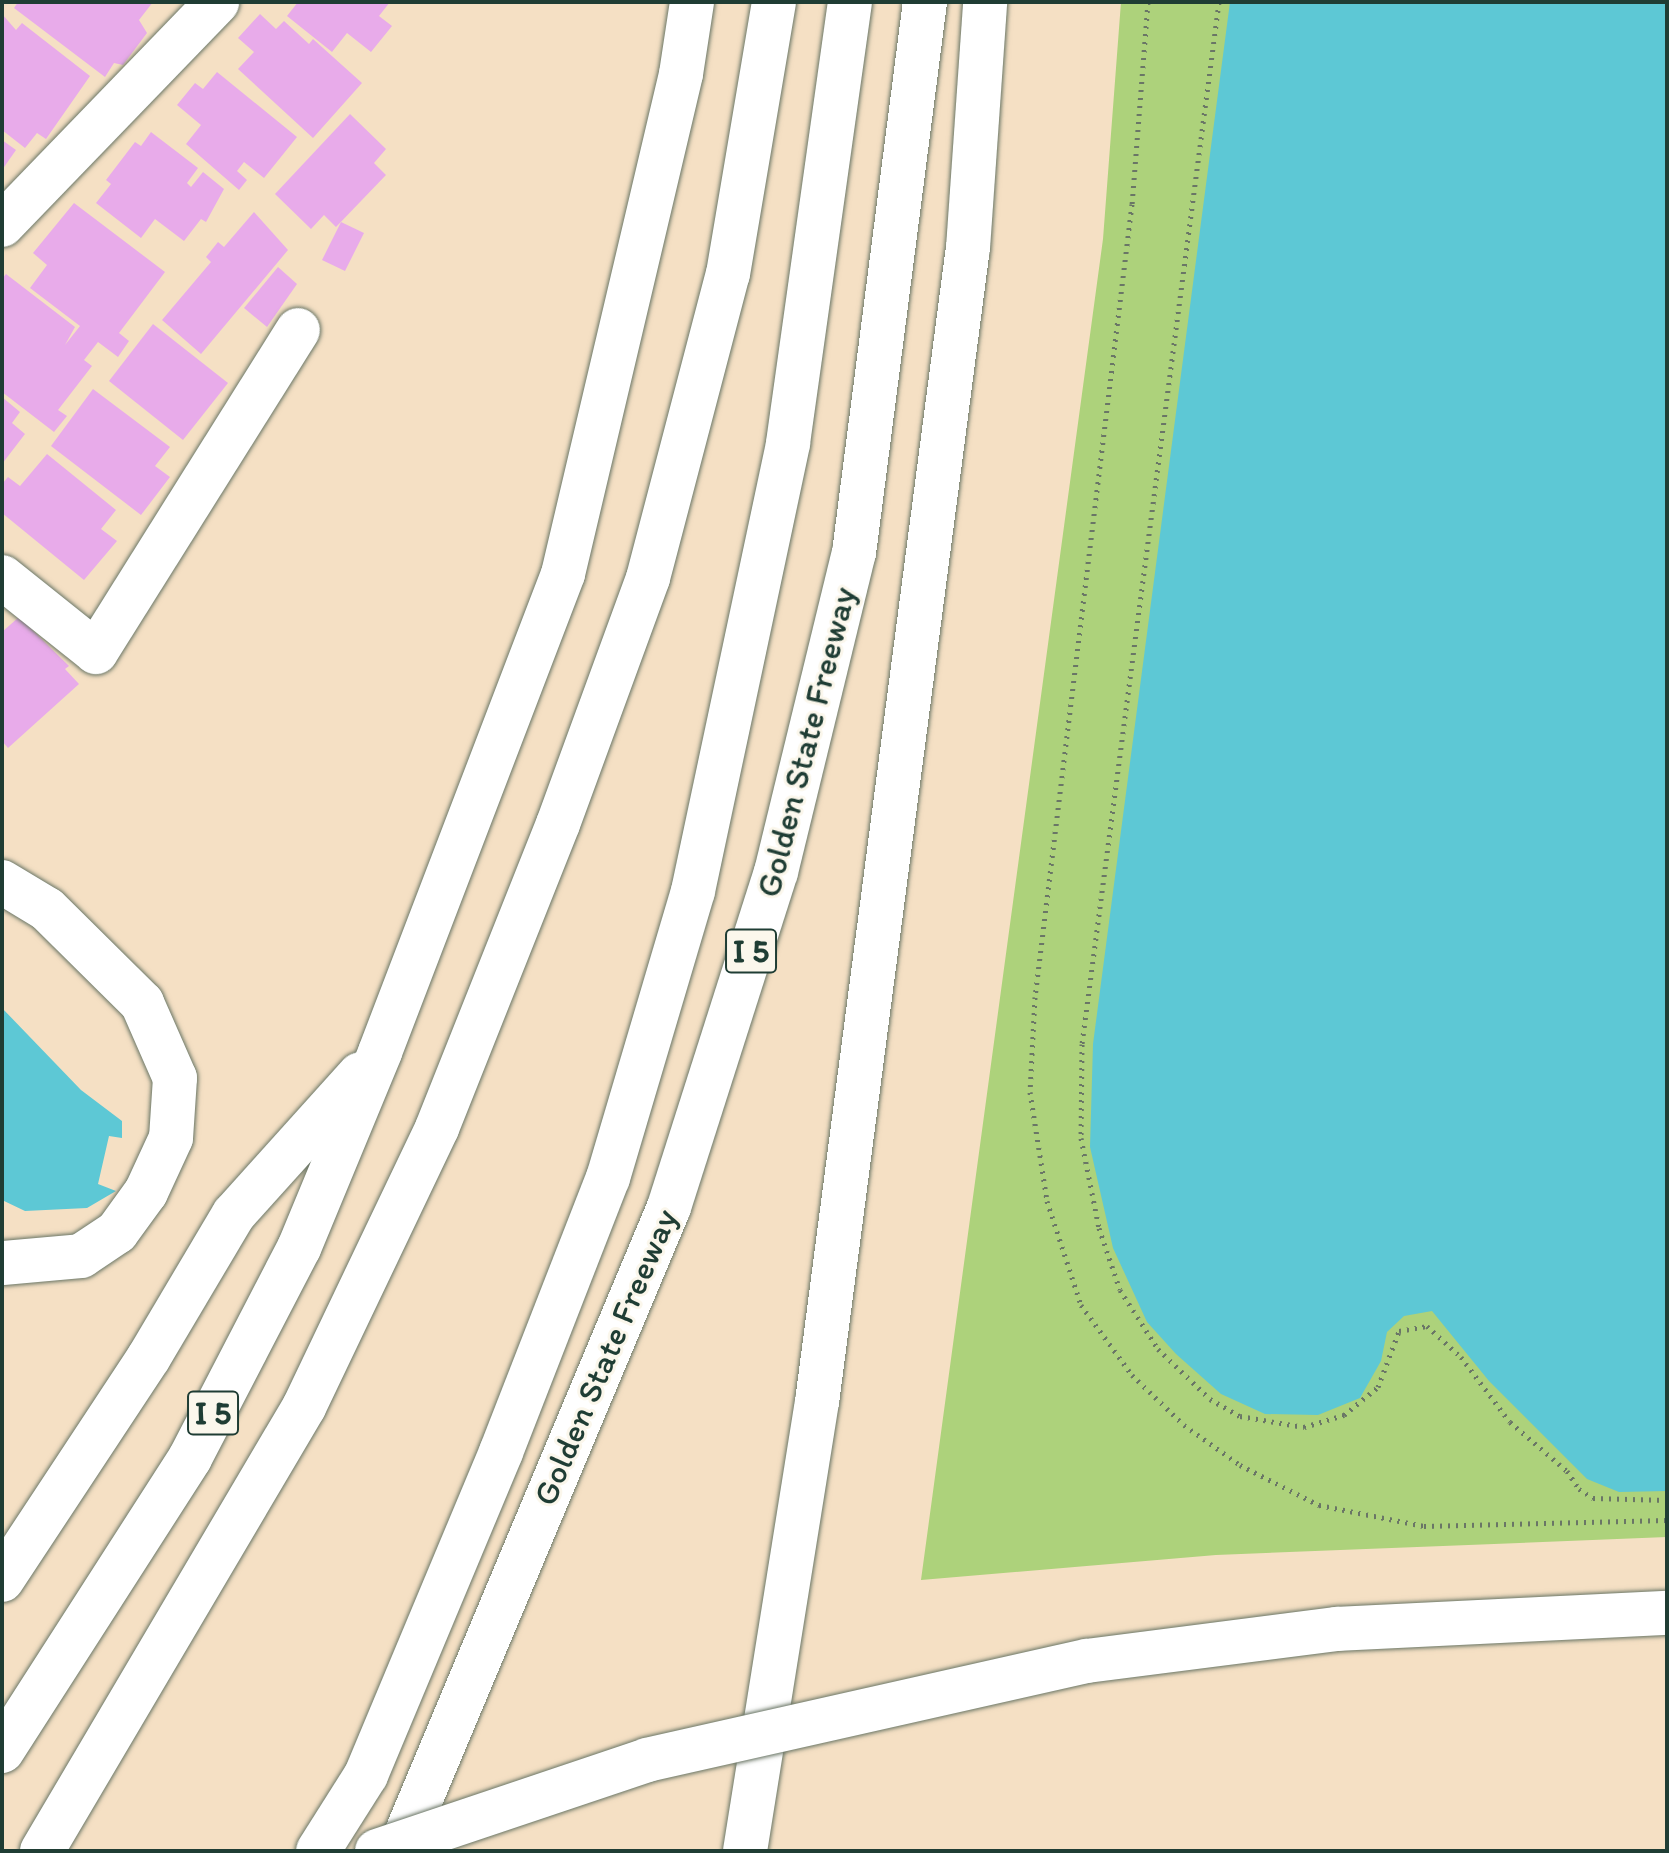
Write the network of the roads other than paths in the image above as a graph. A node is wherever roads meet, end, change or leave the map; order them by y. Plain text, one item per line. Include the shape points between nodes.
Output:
1 (217, 2) edge
2 (682, 2) edge
3 (692, 2) edge
4 (774, 2) edge
5 (850, 2) edge
6 (925, 2) edge
7 (985, 2) edge
8 (681, 74) junction
9 (2, 225) edge
10 (298, 330) dead end
11 (2, 577) edge
12 (2, 882) edge
13 (380, 1052) junction
14 (2, 1263) edge
15 (2, 1580) edge
16 (1667, 1613) edge
17 (2, 1751) edge
18 (42, 1851) edge
19 (318, 1851) edge
20 (377, 1851) edge
21 (399, 1851) edge
22 (745, 1851) edge

1 - 9 main road
2 - 8 main road
3 - 8 main road, I 5
4 - 18 main road via 728,274 648,578 552,838 437,1128 304,1407
5 - 19 main road via 788,443 693,891 608,1178 501,1452 366,1775
6 - 21 main road, Golden State Freeway / I 5 via 854,553 776,872 669,1207
7 - 22 main road via 966,263 817,1402
8 - 13 main road, I 5 via 563,574
10 - 11 main road via 96,652
12 - 14 main road via 47,909 142,1003 175,1078 171,1138 146,1192 117,1232 81,1256
13 - 15 main road via 234,1214 149,1357
13 - 17 main road, I 5 via 299,1248 190,1458
16 - 20 main road, bridge via 1337,1629 1087,1661 647,1760

